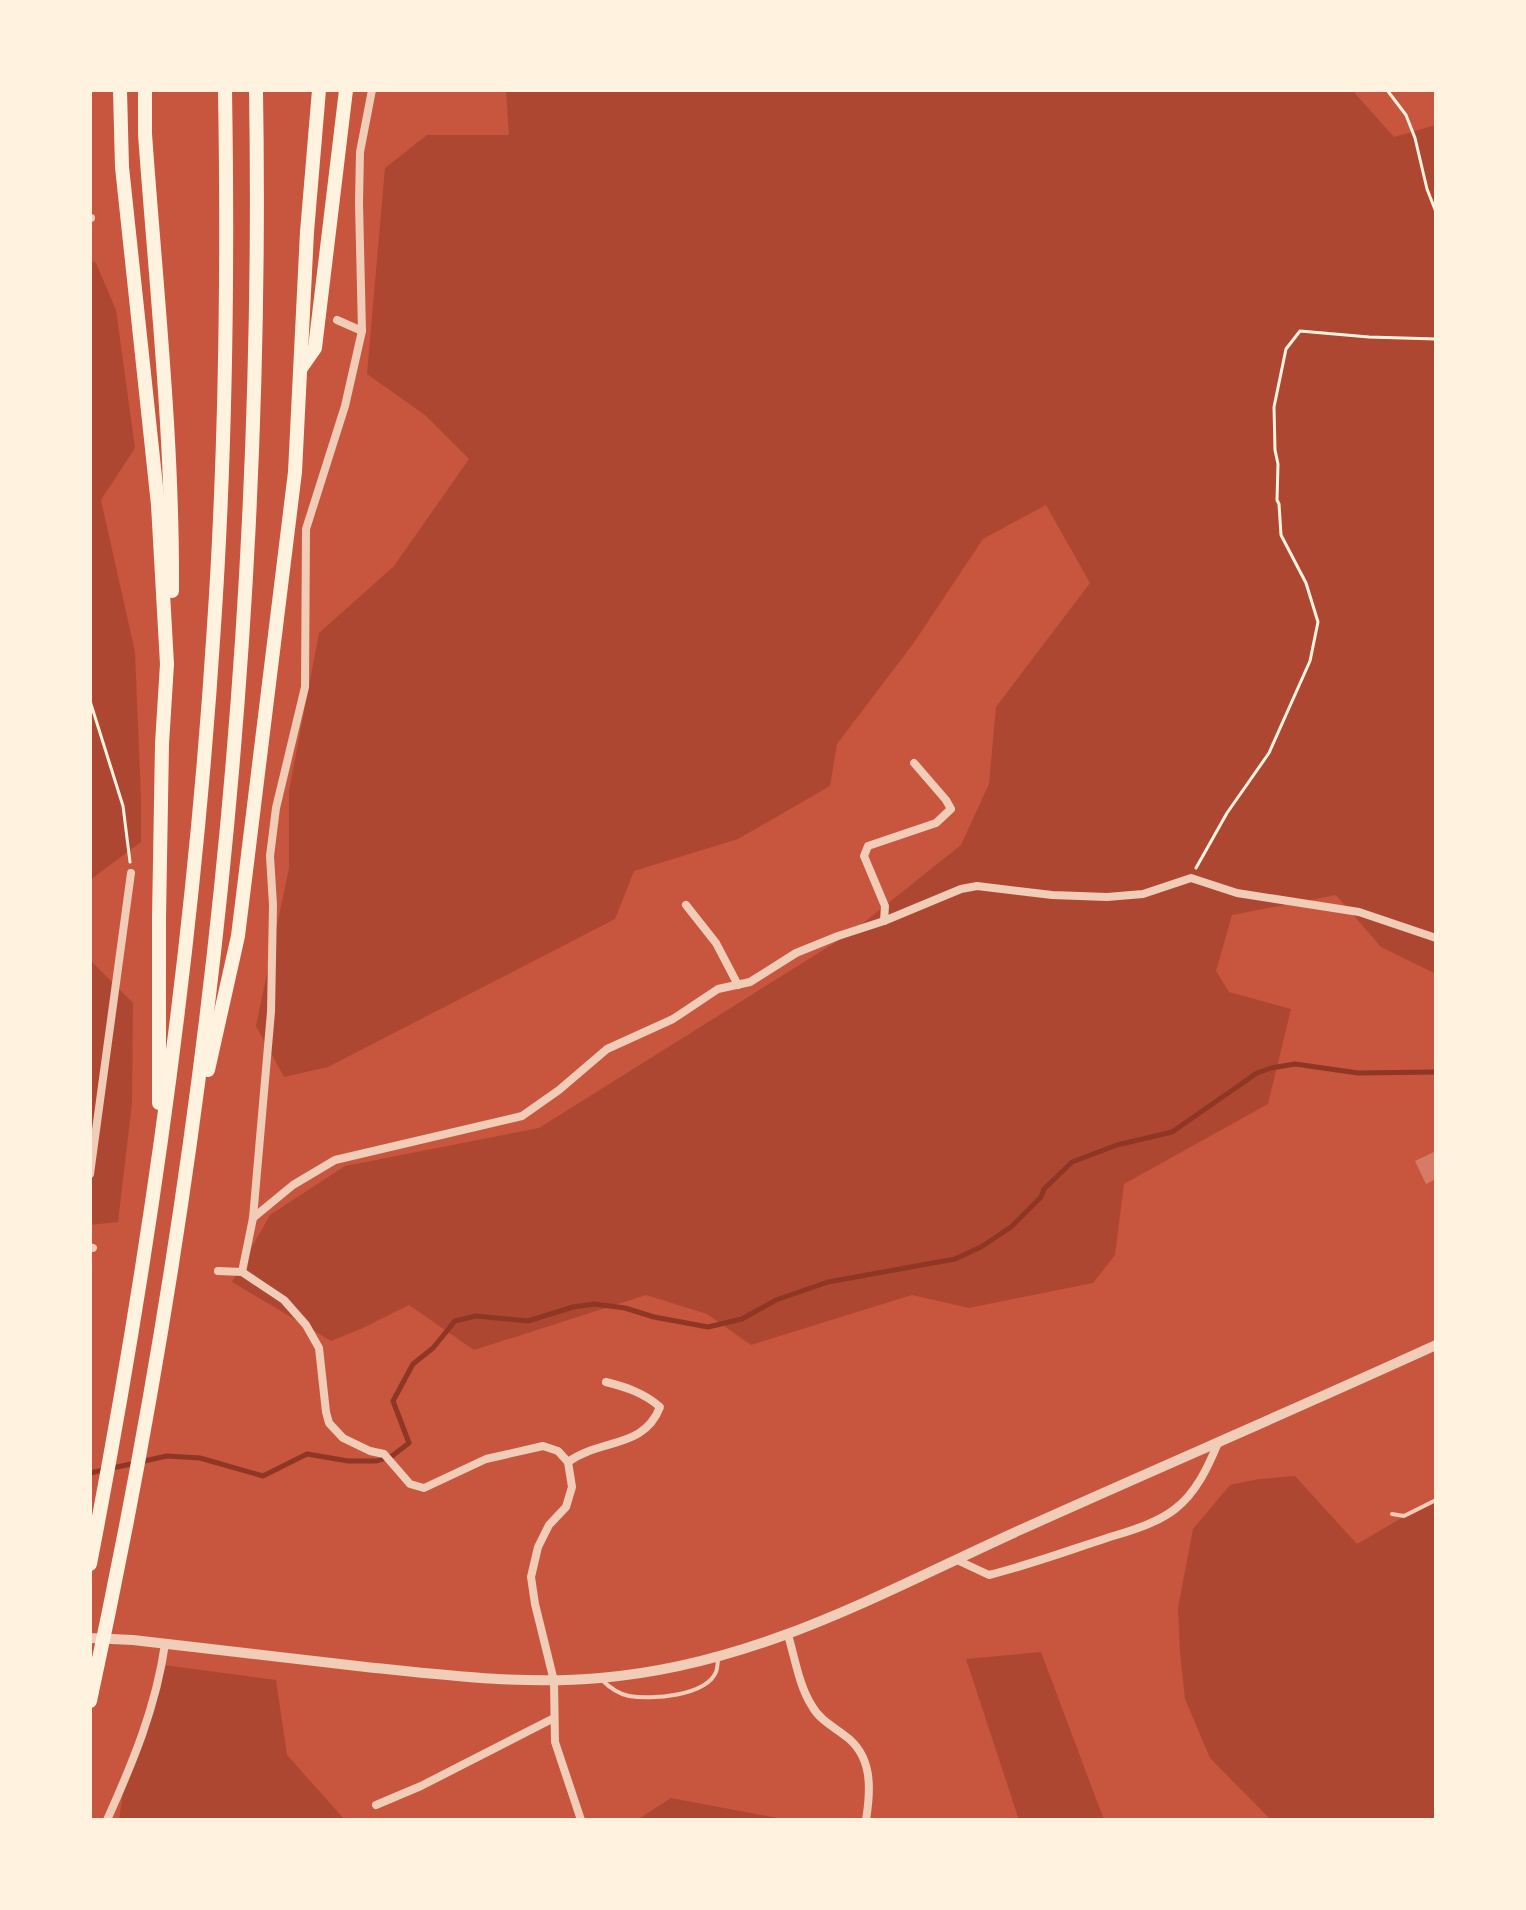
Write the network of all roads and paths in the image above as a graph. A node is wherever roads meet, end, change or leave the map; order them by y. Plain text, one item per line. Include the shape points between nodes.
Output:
1 (120, 90) edge
2 (145, 90) edge
3 (225, 90) edge
4 (256, 90) edge
5 (319, 90) edge
6 (346, 90) edge
7 (372, 90) edge
8 (1387, 90) edge
9 (1436, 212) edge
10 (337, 320) dead end
11 (362, 331) junction
12 (1436, 339) edge
13 (300, 369) junction
14 (167, 664) junction
15 (90, 701) edge
16 (914, 763) dead end
17 (131, 873) joint
18 (1191, 878) junction
19 (686, 905) dead end
20 (884, 921) junction
21 (1436, 938) edge
22 (738, 985) junction
23 (159, 1159) junction
24 (188, 1162) junction
25 (90, 1174) edge
26 (253, 1218) junction
27 (218, 1271) dead end
28 (242, 1272) junction
29 (1436, 1345) edge
30 (606, 1382) dead end
31 (1218, 1443) junction
32 (568, 1462) junction
33 (1436, 1500) edge
34 (1392, 1514) dead end
35 (957, 1560) junction
36 (90, 1564) edge
37 (788, 1635) junction
38 (90, 1638) edge
39 (165, 1644) junction
40 (718, 1658) junction
41 (601, 1678) junction
42 (554, 1681) junction
43 (90, 1701) edge
44 (554, 1718) junction
45 (376, 1805) dead end
46 (107, 1820) edge
47 (581, 1820) edge
48 (866, 1820) edge

1 - 14 highway via 122,167 158,505
2 - 14 highway via 172,510
3 - 23 highway via 225,379 214,625 183,977
4 - 24 highway via 255,378 243,626 210,995
5 - 13 highway
6 - 13 highway via 315,348
7 - 11 street via 360,152
8 - 9 path via 1406,115
10 - 11 street
11 - 26 street via 345,406 306,529 305,687 270,856 271,1012
12 - 18 path via 1300,331 1286,349 1274,407 1281,535 1306,583 1318,622 1310,661 1269,753
13 - 24 highway via 295,472 238,936
14 - 23 highway
15 - 17 path via 123,806
16 - 20 street via 951,809 936,823 868,846 864,856 885,906
17 - 25 street
18 - 20 street via 1143,894 1107,897 977,886
18 - 21 street via 1237,893 1359,912
19 - 22 street via 716,943
20 - 22 street via 796,953
22 - 26 street via 718,989 673,1019 607,1049 522,1116 335,1160
23 - 36 highway
24 - 43 highway via 130,1505
26 - 28 street
27 - 28 street
28 - 32 street via 284,1300 306,1325 319,1348 329,1423 343,1438 384,1454 410,1484 424,1488 486,1459 543,1446
29 - 31 street
30 - 32 street via 648,1397 660,1407 654,1422 638,1435 581,1452
31 - 35 street
31 - 35 street via 1187,1499 1151,1523 989,1575
32 - 42 street via 572,1487 566,1507 538,1547 531,1577
33 - 34 lane via 1404,1516
35 - 37 street
37 - 40 street
37 - 48 street via 811,1705 861,1752 869,1772
38 - 39 street
39 - 42 street via 427,1673
39 - 46 street via 155,1697
40 - 41 street
40 - 41 lane via 709,1680 677,1694 630,1696 614,1691
41 - 42 street
42 - 44 street
44 - 45 street
44 - 47 street via 555,1742

